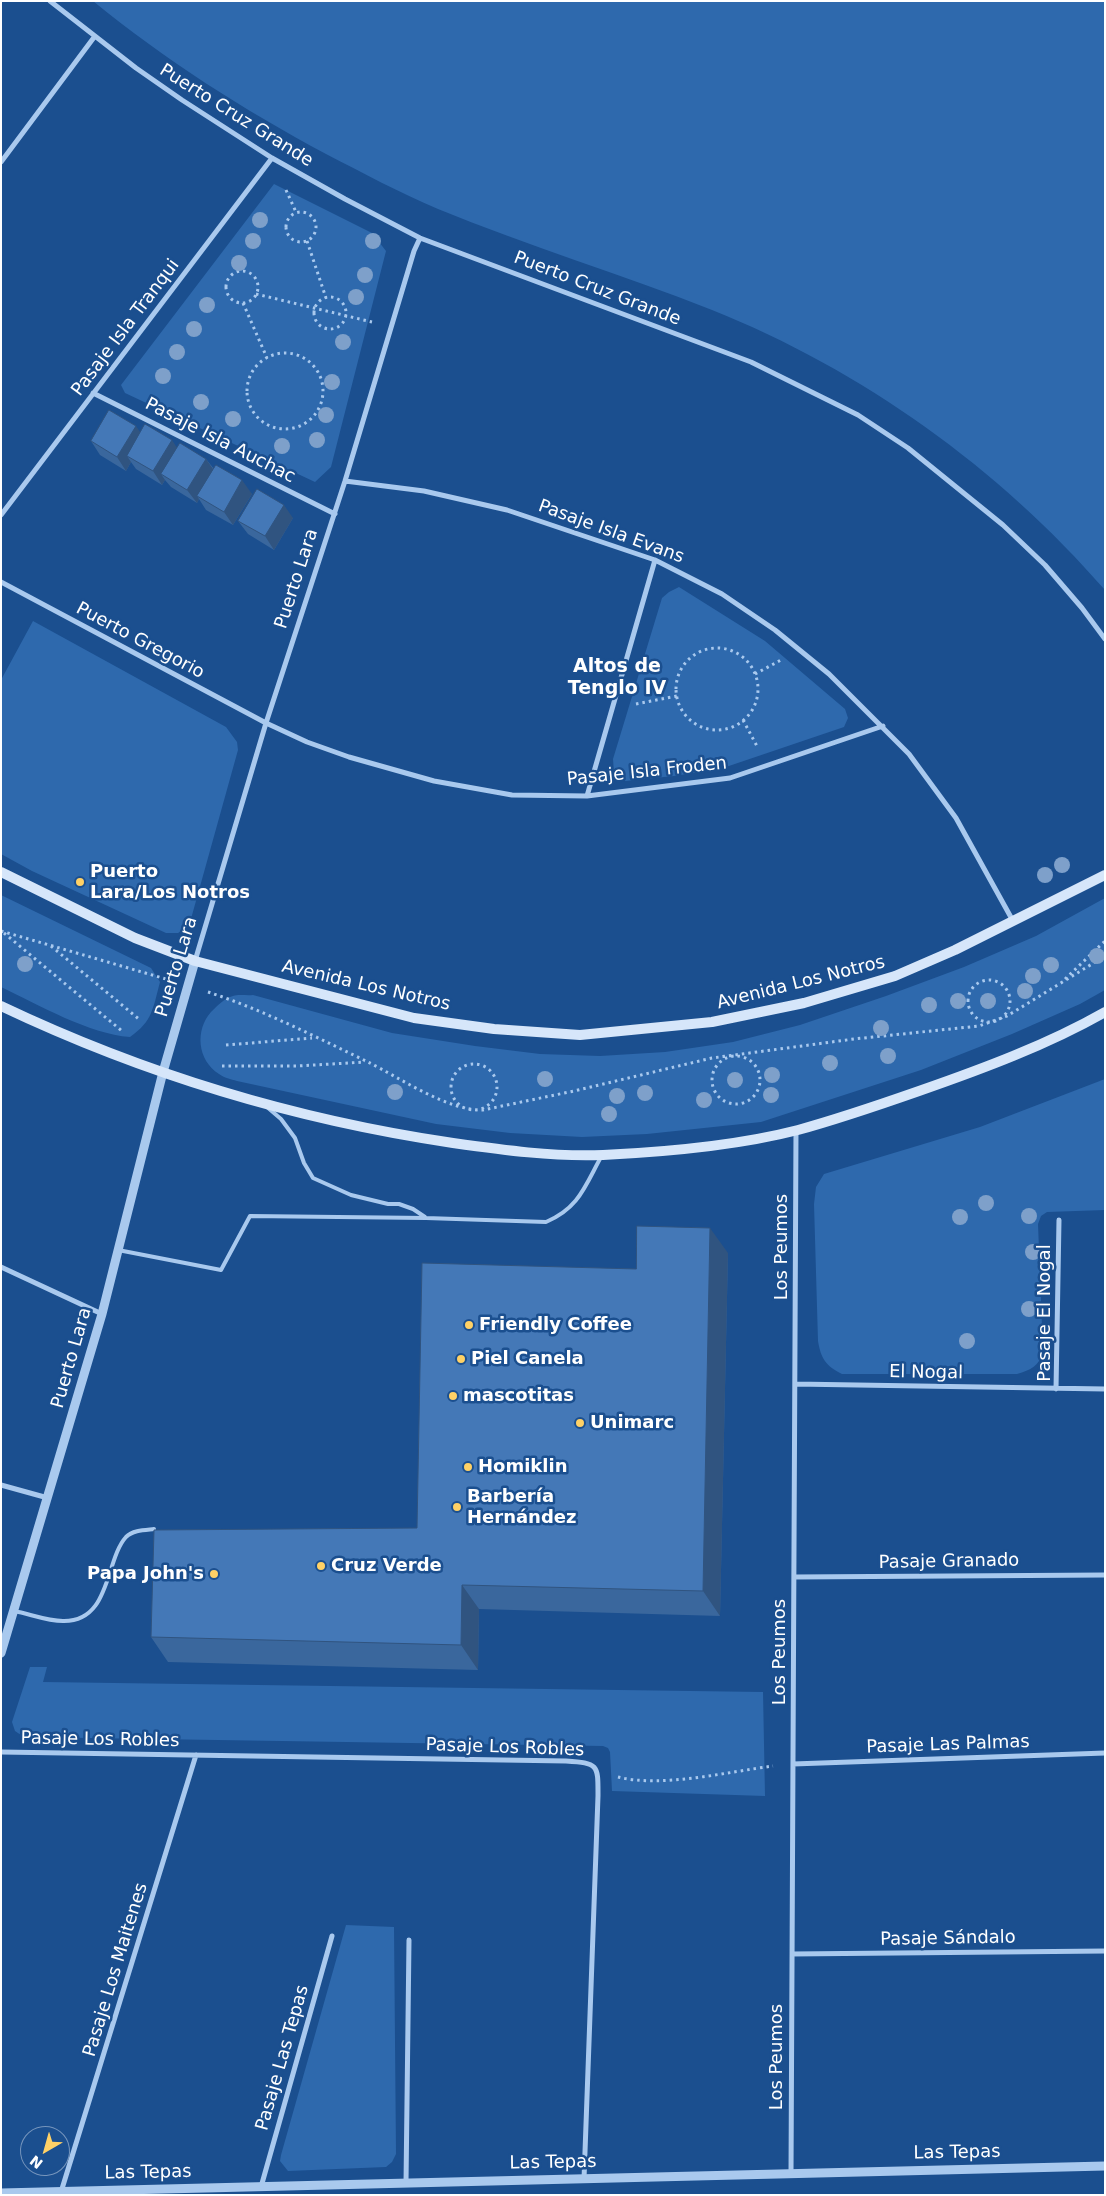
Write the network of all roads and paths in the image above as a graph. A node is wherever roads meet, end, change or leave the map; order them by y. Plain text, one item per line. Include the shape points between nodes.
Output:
1 (50, 1) edge
2 (95, 36) junction
3 (272, 158) junction
4 (1, 162) edge
5 (420, 238) junction
6 (307, 242) junction
7 (256, 294) junction
8 (326, 298) junction
9 (243, 303) junction
10 (316, 308) junction
11 (346, 315) junction
12 (392, 328) junction
13 (267, 358) junction
14 (93, 393) junction
15 (346, 481) junction
16 (335, 514) junction
17 (1, 516) edge
18 (655, 560) junction
19 (1, 582) edge
20 (1105, 639) edge
21 (800, 651) junction
22 (755, 674) junction
23 (677, 696) junction
24 (612, 708) junction
25 (743, 720) junction
26 (266, 723) junction
27 (883, 726) junction
28 (768, 766) junction
29 (587, 796) junction
30 (1, 872) edge
31 (1105, 875) edge
32 (1013, 921) junction
33 (1, 931) edge
34 (1105, 941) edge
35 (49, 944) dead end
36 (195, 961) junction
37 (1060, 984) dead end
38 (1006, 989) joint
39 (1, 1006) edge
40 (1105, 1012) edge
41 (140, 1020) dead end
42 (124, 1033) dead end
43 (315, 1038) dead end
44 (226, 1046) dead end
45 (367, 1062) dead end
46 (221, 1066) dead end
47 (162, 1072) junction
48 (496, 1084) joint
49 (264, 1104) junction
50 (729, 1104) joint
51 (796, 1130) junction
52 (603, 1155) junction
53 (426, 1218) junction
54 (1059, 1220) dead end
55 (118, 1250) junction
56 (1, 1267) edge
57 (102, 1314) junction
58 (795, 1384) junction
59 (1056, 1389) junction
60 (1105, 1389) edge
61 (1, 1485) edge
62 (48, 1498) junction
63 (154, 1529) edge
64 (1105, 1574) edge
65 (794, 1578) junction
66 (14, 1611) junction
67 (1, 1652) edge
68 (1, 1752) edge
69 (1105, 1753) edge
70 (196, 1755) junction
71 (793, 1764) junction
72 (598, 1772) junction
73 (332, 1936) dead end
74 (408, 1940) dead end
75 (1105, 1951) edge
76 (792, 1954) junction
77 (1105, 2166) edge
78 (791, 2173) junction
79 (584, 2179) junction
80 (406, 2183) junction
81 (261, 2187) junction
82 (61, 2192) junction
83 (1, 2193) edge

1 - 2 street, Puerto Cruz Grande
2 - 3 street, Puerto Cruz Grande via 182,100
2 - 4 street
3 - 5 street, Puerto Cruz Grande
3 - 14 street, Pasaje Isla Tranqui
5 - 12 street, Puerto Lara
5 - 20 street, Puerto Cruz Grande via 751,362 858,415 908,448 1003,525 1045,565
6 - 6 path via 315,234 314,219 301,211 292,214 285,226 288,236 296,242
6 - 8 path
7 - 9 path
7 - 9 path via 257,284 252,275 242,271 233,274 227,281 226,291 232,300
7 - 10 path
8 - 10 path
8 - 11 path via 340,300
9 - 13 path
10 - 11 path
10 - 11 path via 317,322 326,328 341,324
11 - 12 path
12 - 15 street, Puerto Lara
13 - 13 path via 286,352 299,355 317,370 324,392 315,415 306,423 296,428 271,426 259,420 251,409 247,383 253,370
14 - 16 street, Pasaje Isla Auchac
14 - 17 street, Pasaje Isla Tranqui
15 - 16 street, Puerto Lara
15 - 18 street, Pasaje Isla Evans via 465,499
16 - 26 street, Puerto Lara
18 - 21 street, Pasaje Isla Evans via 722,594
18 - 24 street
19 - 26 street, Puerto Gregorio
21 - 22 path
21 - 27 street, Pasaje Isla Evans
22 - 23 path via 738,654 712,648 699,652 680,670 676,682
22 - 25 path via 758,686 756,699
23 - 24 path
23 - 25 path via 691,720 703,727 717,730
24 - 29 street
25 - 28 path
26 - 29 street, Pasaje Isla Froden via 349,757 434,781 512,795
26 - 36 street, Puerto Lara
27 - 28 street, Pasaje Isla Froden
27 - 32 street, Pasaje Isla Evans via 919,767 956,818
28 - 29 street, Pasaje Isla Froden via 715,781
30 - 36 main road, Avenida Los Notros via 135,938
31 - 32 main road, Avenida Los Notros
32 - 36 main road, Avenida Los Notros via 895,976 804,1003 712,1022 580,1035 414,1018
33 - 42 path
34 - 37 path
35 - 41 path
36 - 47 street, Puerto Lara
38 - 38 path via 988,979 971,988 968,1008 974,1017 983,1022 994,1022 1003,1017 1009,1009 1010,998
39 - 47 main road via 100,1050
40 - 51 main road via 959,1077
43 - 44 path
45 - 46 path
47 - 49 main road
47 - 55 street, Puerto Lara
48 - 48 path via 492,1073 483,1066 472,1064 461,1068 450,1086 452,1097 459,1106 480,1110 490,1104 496,1094
49 - 52 main road via 408,1136 555,1154
49 - 53 lane via 295,1138 313,1178 351,1195 413,1209
50 - 50 path via 719,1099 711,1079 721,1060 742,1056 752,1061 760,1081 750,1100
51 - 52 main road via 706,1146
51 - 58 street, Los Peumos
52 - 53 lane via 570,1209 546,1222
53 - 55 lane via 250,1216 222,1270
54 - 59 street, Pasaje El Nogal
55 - 57 street, Puerto Lara
56 - 57 street
57 - 62 street, Puerto Lara
58 - 59 street, El Nogal
58 - 65 street, Los Peumos
59 - 60 street, Pasaje El Nogal
61 - 62 street
62 - 66 street, Puerto Lara
63 - 66 lane via 135,1531 126,1538 100,1601 88,1613 64,1621
64 - 65 street, Pasaje Granado
65 - 71 street, Los Peumos
66 - 67 street, Puerto Lara
68 - 70 street, Pasaje Los Robles
69 - 71 street, Pasaje Las Palmas
70 - 72 street, Pasaje Los Robles via 566,1761 593,1765
70 - 82 street, Pasaje Los Maitenes
71 - 72 path via 647,1781
71 - 76 street, Los Peumos
72 - 79 street, Pasaje Los Robles
73 - 81 street, Pasaje Las Tepas
74 - 80 street
75 - 76 street, Pasaje Sándalo
76 - 78 street, Los Peumos
77 - 78 street, Las Tepas
78 - 79 street, Las Tepas
79 - 80 street, Las Tepas
80 - 81 street, Las Tepas
81 - 82 street, Las Tepas
82 - 83 street, Las Tepas

